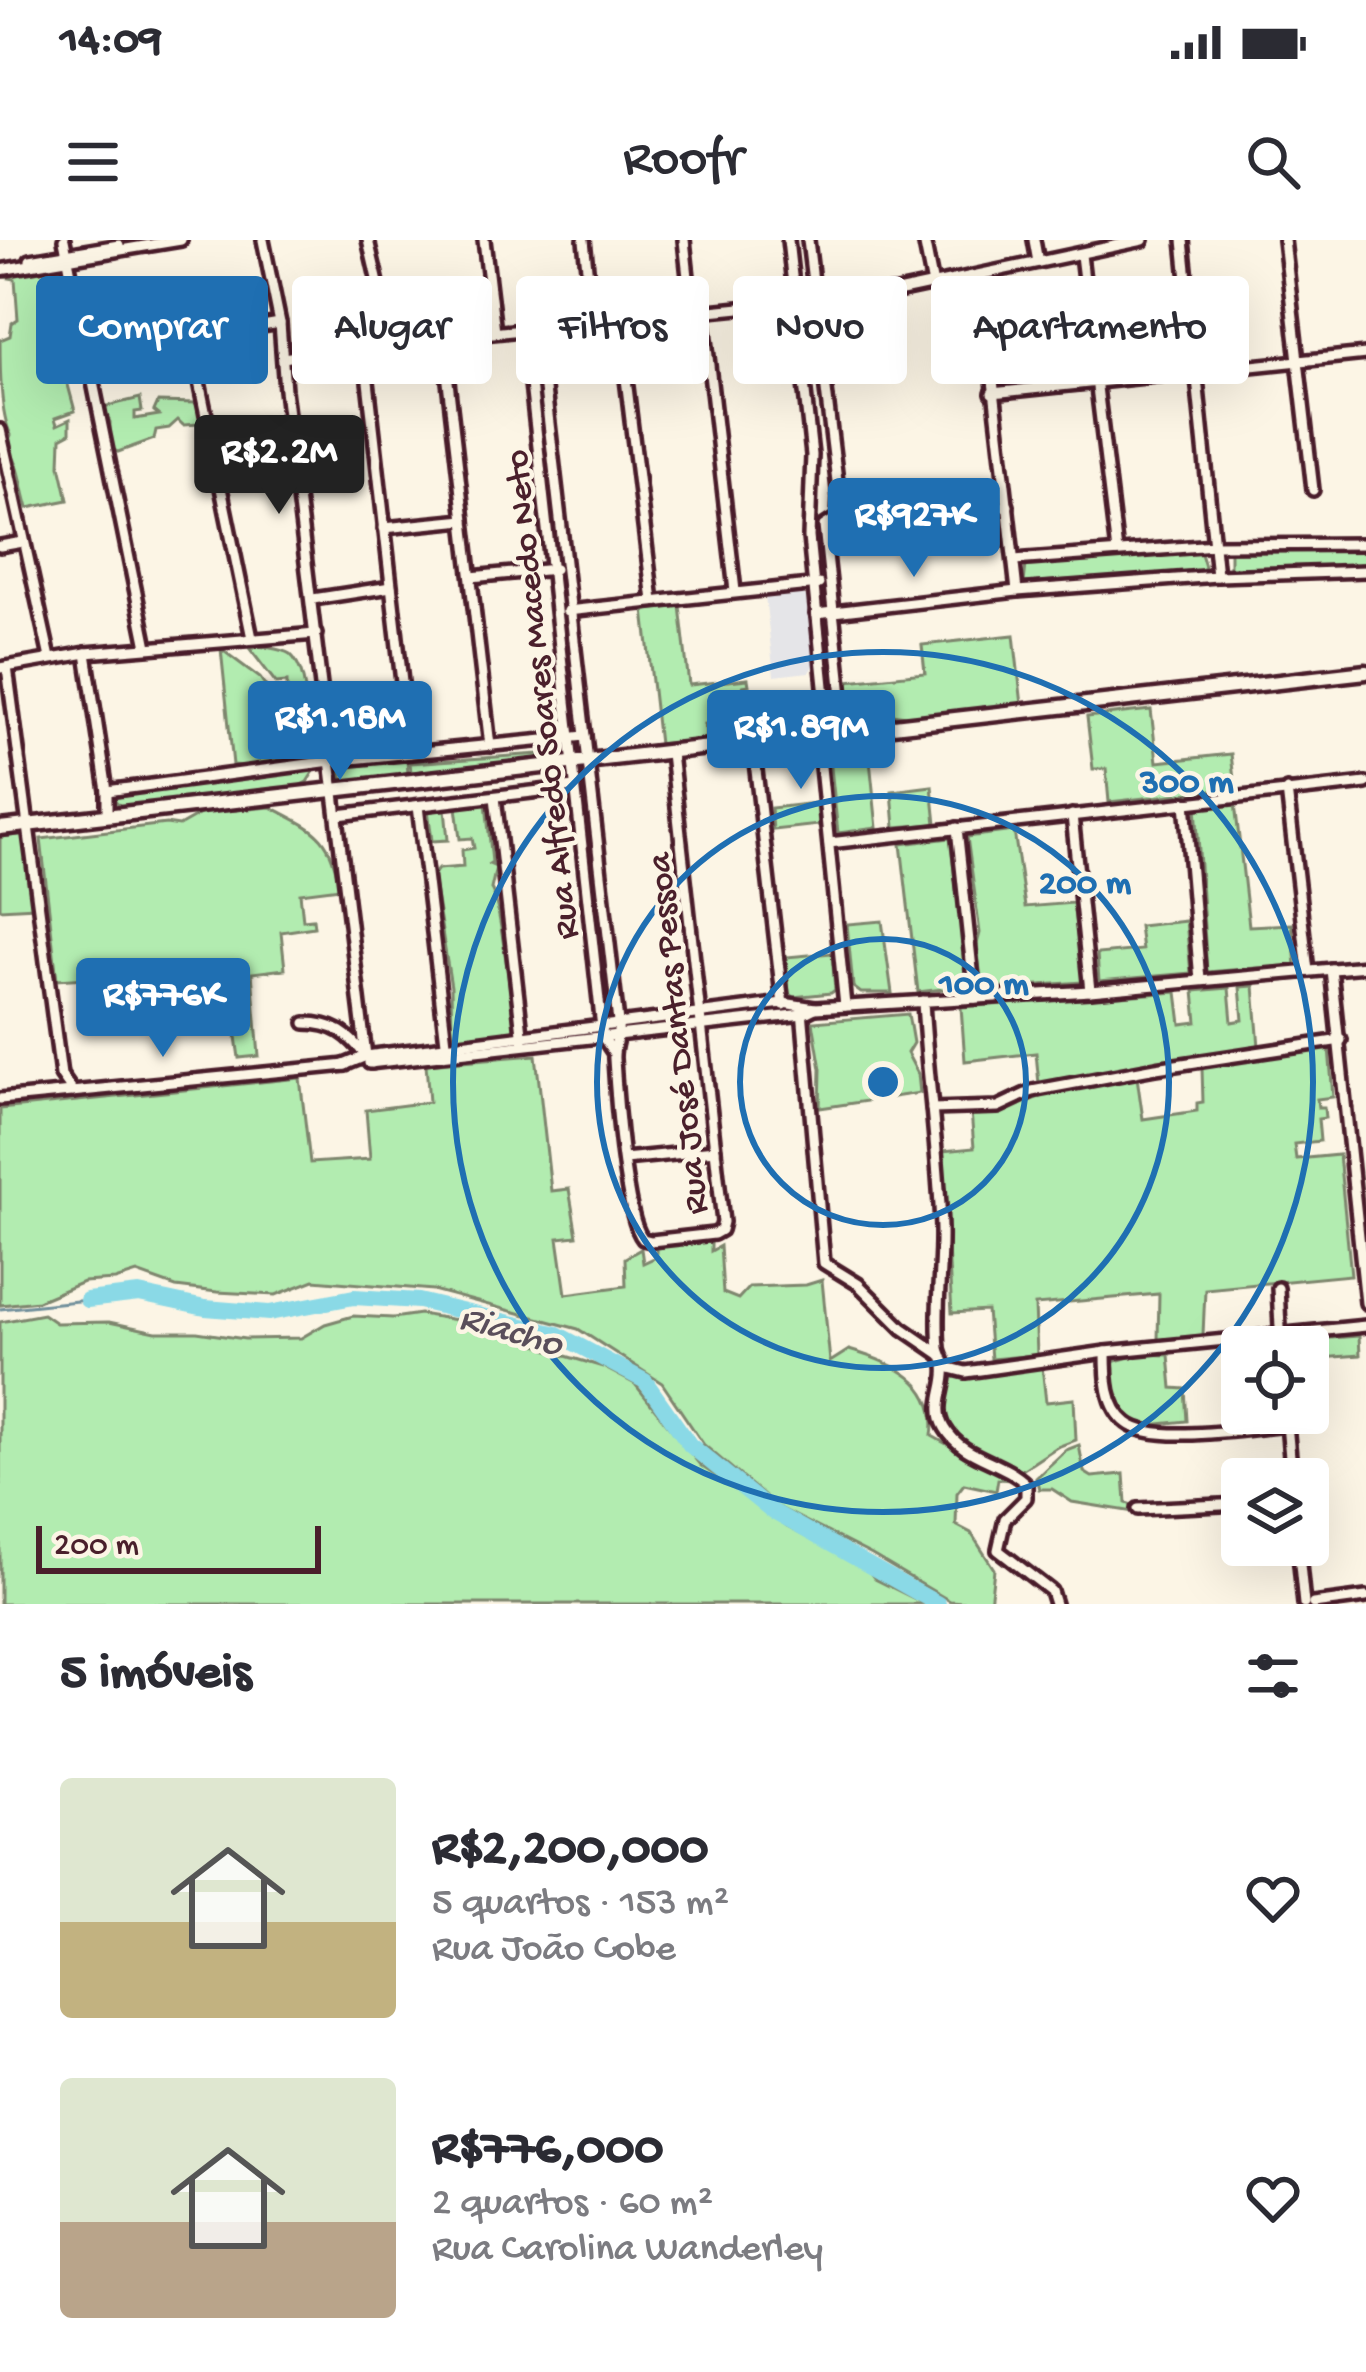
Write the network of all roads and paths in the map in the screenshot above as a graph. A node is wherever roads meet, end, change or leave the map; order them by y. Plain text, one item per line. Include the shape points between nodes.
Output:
1 (64, 240) edge
2 (148, 240) edge
3 (263, 240) edge
4 (368, 240) edge
5 (484, 240) edge
6 (584, 240) edge
7 (684, 240) edge
8 (788, 240) edge
9 (808, 240) edge
10 (924, 240) edge
11 (1034, 240) edge
12 (1143, 240) edge
13 (1183, 240) edge
14 (1284, 240) edge
15 (173, 241) edge
16 (1081, 255) junction
17 (68, 259) junction
18 (1038, 262) junction
19 (0, 267) edge
20 (980, 275) junction
21 (71, 276) edge
22 (376, 276) edge
23 (588, 276) edge
24 (691, 276) edge
25 (792, 276) edge
26 (813, 276) edge
27 (931, 276) edge
28 (975, 276) edge
29 (1084, 276) edge
30 (1187, 276) edge
31 (280, 323) junction
32 (268, 325) edge
33 (516, 330) edge
34 (492, 332) edge
35 (495, 332) junction
36 (1366, 354) edge
37 (292, 357) edge
38 (283, 358) junction
39 (1298, 361) junction
40 (1249, 366) edge
41 (92, 384) edge
42 (200, 384) edge
43 (368, 384) edge
44 (448, 384) edge
45 (531, 384) edge
46 (545, 384) edge
47 (627, 384) edge
48 (707, 384) edge
49 (804, 384) edge
50 (826, 384) edge
51 (1071, 384) edge
52 (1097, 384) edge
53 (1198, 384) edge
54 (992, 393) junction
55 (1, 436) edge
56 (556, 473) junction
57 (540, 474) junction
58 (838, 477) junction
59 (813, 479) junction
60 (1313, 490) dead end
61 (1008, 506) junction
62 (464, 520) junction
63 (824, 526) junction
64 (385, 528) junction
65 (23, 542) junction
66 (1366, 544) edge
67 (1215, 545) junction
68 (0, 546) edge
69 (1117, 552) junction
70 (1014, 560) junction
71 (566, 568) junction
72 (551, 569) junction
73 (1366, 571) edge
74 (1217, 576) junction
75 (471, 577) junction
76 (813, 584) junction
77 (829, 584) junction
78 (391, 587) junction
79 (735, 591) junction
80 (1017, 591) junction
81 (313, 598) junction
82 (653, 601) junction
83 (571, 610) junction
84 (556, 612) junction
85 (832, 613) junction
86 (816, 614) junction
87 (316, 634) junction
88 (253, 638) junction
89 (147, 646) junction
90 (86, 653) junction
91 (576, 654) junction
92 (560, 656) junction
93 (50, 658) junction
94 (4, 667) edge
95 (1366, 672) edge
96 (842, 701) junction
97 (826, 704) junction
98 (846, 734) junction
99 (585, 736) junction
100 (824, 736) junction
101 (569, 738) junction
102 (753, 744) junction
103 (490, 746) junction
104 (410, 753) junction
105 (671, 753) junction
106 (331, 761) junction
107 (588, 762) junction
108 (572, 764) junction
109 (1366, 783) edge
110 (574, 788) junction
111 (334, 790) junction
112 (1287, 790) junction
113 (107, 791) junction
114 (495, 797) junction
115 (592, 799) junction
116 (576, 801) junction
117 (1185, 802) junction
118 (418, 806) junction
119 (338, 815) junction
120 (1072, 815) junction
121 (107, 816) junction
122 (28, 825) junction
123 (0, 828) edge
124 (957, 828) junction
125 (829, 843) junction
126 (1366, 966) edge
127 (1331, 969) junction
128 (1308, 971) junction
129 (1200, 980) junction
130 (1090, 991) junction
131 (975, 998) junction
132 (923, 1001) junction
133 (783, 1003) junction
134 (845, 1006) junction
135 (802, 1009) junction
136 (785, 1016) junction
137 (701, 1020) junction
138 (619, 1022) junction
139 (305, 1023) dead end
140 (602, 1024) junction
141 (620, 1035) junction
142 (603, 1037) junction
143 (1341, 1040) junction
144 (523, 1041) junction
145 (447, 1050) junction
146 (613, 1052) junction
147 (369, 1060) junction
148 (74, 1092) junction
149 (0, 1100) edge
150 (932, 1109) junction
151 (715, 1150) junction
152 (625, 1159) junction
153 (714, 1234) joint
154 (1277, 1288) dead end
155 (1366, 1303) edge
156 (1279, 1326) edge
157 (1366, 1326) edge
158 (1329, 1332) edge
159 (1221, 1345) edge
160 (1106, 1352) junction
161 (940, 1354) junction
162 (946, 1367) junction
163 (1221, 1427) edge
164 (1221, 1505) edge
165 (1138, 1509) dead end
166 (1300, 1566) edge
167 (1366, 1597) edge
168 (1055, 1604) edge
169 (1304, 1604) edge
170 (1313, 1604) edge

1 - 17 street
2 - 17 street
3 - 31 street
4 - 22 street
5 - 35 street
6 - 23 street
7 - 24 street
8 - 25 street
9 - 26 street
10 - 27 street
11 - 18 street
12 - 16 street
13 - 30 street
14 - 39 street
15 - 17 street
16 - 18 street
16 - 29 street
17 - 19 street
17 - 21 street
18 - 20 street
20 - 28 street
20 - 54 street
31 - 32 street
31 - 38 street
33 - 35 street
34 - 35 street
36 - 39 street
37 - 38 street
38 - 81 street
39 - 40 street
39 - 60 street
41 - 89 street
42 - 88 street
43 - 64 street
44 - 62 street
45 - 57 street, Rua Alfredo Soares Macedo Neto
46 - 56 street, Rua Alfredo Soares Macedo Neto
47 - 82 street
48 - 79 street
49 - 59 street
50 - 58 street
51 - 54 street
52 - 69 street
53 - 67 street
54 - 61 street
55 - 65 street
56 - 57 street
56 - 71 street, Rua Alfredo Soares Macedo Neto
57 - 72 street, Rua Alfredo Soares Macedo Neto
58 - 59 street
58 - 63 street via 838,518
59 - 76 street
61 - 63 street
61 - 70 street
62 - 64 street
62 - 75 street
63 - 77 street
64 - 78 street
65 - 68 street
65 - 93 street
66 - 67 street
67 - 69 street
67 - 74 street
69 - 70 street
70 - 80 street
71 - 72 street
71 - 83 street, Rua Alfredo Soares Macedo Neto
72 - 75 street
72 - 84 street, Rua Alfredo Soares Macedo Neto
73 - 74 street
74 - 80 street
75 - 103 street
76 - 77 street
76 - 79 street
76 - 86 street
77 - 85 street
78 - 81 street
78 - 104 street
79 - 82 street
80 - 85 street
81 - 87 street
82 - 83 street
83 - 84 street
83 - 91 street, Rua Alfredo Soares Macedo Neto
84 - 92 street, Rua Alfredo Soares Macedo Neto
85 - 86 street
85 - 96 street
86 - 97 street
87 - 88 street
87 - 106 street
88 - 89 street
89 - 90 street
90 - 93 street
90 - 113 street
91 - 92 street
91 - 99 street, Rua Alfredo Soares Macedo Neto
92 - 101 street, Rua Alfredo Soares Macedo Neto
93 - 94 street
94 - 122 street
95 - 98 main road
96 - 97 street
96 - 98 street
97 - 100 street
98 - 100 main road
99 - 101 street
99 - 107 street, Rua Alfredo Soares Macedo Neto
100 - 102 main road
100 - 125 street
101 - 103 street
101 - 108 street, Rua Alfredo Soares Macedo Neto
102 - 105 main road
102 - 133 street
103 - 104 street
104 - 106 street
105 - 107 main road
105 - 137 street, Rua José Dantas Pessoa
106 - 111 street
106 - 113 street
107 - 108 main road
107 - 115 street, Rua Alfredo Soares Macedo Neto
108 - 110 street, Rua Alfredo Soares Macedo Neto
108 - 111 main road
109 - 112 street
110 - 114 street
110 - 116 street, Rua Alfredo Soares Macedo Neto
111 - 119 street
111 - 121 main road
112 - 117 street
112 - 128 street
113 - 121 street
114 - 118 street
114 - 144 street
115 - 116 street
115 - 138 street, Rua Alfredo Soares Macedo Neto
116 - 140 street, Rua Alfredo Soares Macedo Neto
117 - 120 street
117 - 129 street
118 - 119 street
118 - 145 street
119 - 147 street
120 - 124 street
120 - 130 street
121 - 122 main road
122 - 123 main road
122 - 148 street via 61,1075
124 - 125 street
124 - 131 street
125 - 134 street
126 - 127 street
127 - 128 street
127 - 143 street
128 - 129 street
129 - 130 street
130 - 131 street
131 - 132 street
132 - 134 street
132 - 150 street
133 - 135 street
133 - 136 street
133 - 137 street
134 - 135 street
135 - 136 street
135 - 161 street via 824,1262
136 - 137 street
137 - 138 street
137 - 141 street
137 - 151 street, Rua José Dantas Pessoa
138 - 140 street
138 - 141 street, Rua Alfredo Soares Macedo Neto
139 - 147 street via 326,1023
140 - 142 street, Rua Alfredo Soares Macedo Neto
140 - 144 street
141 - 142 street
141 - 146 street, Rua Alfredo Soares Macedo Neto
142 - 144 street
142 - 146 street, Rua Alfredo Soares Macedo Neto
143 - 150 street via 1032,1091 998,1107
143 - 155 street
144 - 145 street
145 - 147 street
146 - 152 street, Rua Alfredo Soares Macedo Neto
147 - 148 street
148 - 149 street
150 - 161 street
151 - 152 street
151 - 153 street, Rua José Dantas Pessoa via 723,1222
152 - 153 street, Rua Alfredo Soares Macedo Neto via 638,1234 651,1241
154 - 156 street
157 - 158 street
159 - 160 street
160 - 162 street via 966,1372
160 - 163 street via 1112,1403 1136,1429
161 - 162 street
162 - 168 street via 939,1398 951,1437 1028,1489 1005,1519 999,1553 1052,1591
164 - 165 street
166 - 169 street
167 - 170 street

